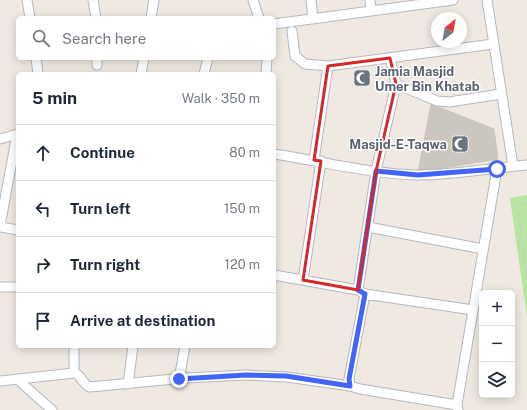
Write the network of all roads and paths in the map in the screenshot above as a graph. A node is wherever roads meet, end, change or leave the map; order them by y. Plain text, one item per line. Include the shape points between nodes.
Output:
1 (27, 0) edge
2 (93, 0) edge
3 (154, 0) edge
4 (254, 0) edge
5 (311, 0) edge
6 (370, 0) edge
7 (453, 0) edge
8 (487, 0) edge
9 (371, 11) junction
10 (30, 16) edge
11 (96, 16) edge
12 (151, 16) edge
13 (258, 16) edge
14 (313, 19) junction
15 (276, 24) edge
16 (292, 31) dead end
17 (493, 44) junction
18 (390, 58) junction
19 (36, 60) edge
20 (144, 60) edge
21 (208, 60) edge
22 (267, 60) edge
23 (328, 66) junction
24 (38, 72) edge
25 (141, 72) edge
26 (204, 72) edge
27 (266, 72) edge
28 (396, 84) junction
29 (501, 94) junction
30 (16, 134) edge
31 (0, 138) edge
32 (16, 139) edge
33 (276, 154) edge
34 (318, 161) junction
35 (527, 165) edge
36 (513, 166) junction
37 (497, 169) junction
38 (376, 171) junction
39 (527, 203) edge
40 (527, 206) edge
41 (0, 226) edge
42 (368, 227) junction
43 (16, 230) edge
44 (527, 236) edge
45 (527, 241) edge
46 (483, 249) junction
47 (276, 275) edge
48 (527, 277) edge
49 (303, 280) junction
50 (0, 287) edge
51 (16, 287) edge
52 (362, 292) junction
53 (473, 310) junction
54 (74, 348) edge
55 (133, 348) edge
56 (185, 348) edge
57 (74, 372) junction
58 (179, 379) junction
59 (17, 380) junction
60 (0, 381) edge
61 (128, 384) junction
62 (350, 386) junction
63 (457, 407) edge
64 (52, 410) edge

1 - 10 street
2 - 11 street
3 - 12 street
4 - 13 street
5 - 14 street
6 - 9 street
7 - 9 street
8 - 17 street
9 - 14 street
14 - 15 street
16 - 23 street via 295,56 298,60 305,64
17 - 18 street
17 - 29 street
18 - 23 street
18 - 28 street
19 - 24 street
20 - 25 street
21 - 26 street
22 - 27 street
23 - 34 street
28 - 29 street via 437,101 449,102
28 - 38 street
29 - 36 street
30 - 31 street
32 - 41 street
33 - 34 street
34 - 38 street
34 - 49 street
35 - 36 street
36 - 37 street
37 - 38 street via 418,175
37 - 46 street
38 - 42 street
39 - 40 path
39 - 48 path via 517,204
41 - 43 street
42 - 46 street
42 - 52 street
44 - 45 path
46 - 53 street
47 - 49 street
49 - 52 street
50 - 51 street
52 - 53 street
52 - 62 street
53 - 63 street
54 - 57 street
55 - 61 street
56 - 58 street
57 - 59 street
57 - 61 street via 90,387
58 - 61 street
58 - 62 street via 246,375 286,376
59 - 60 street
59 - 64 street
62 - 63 street

